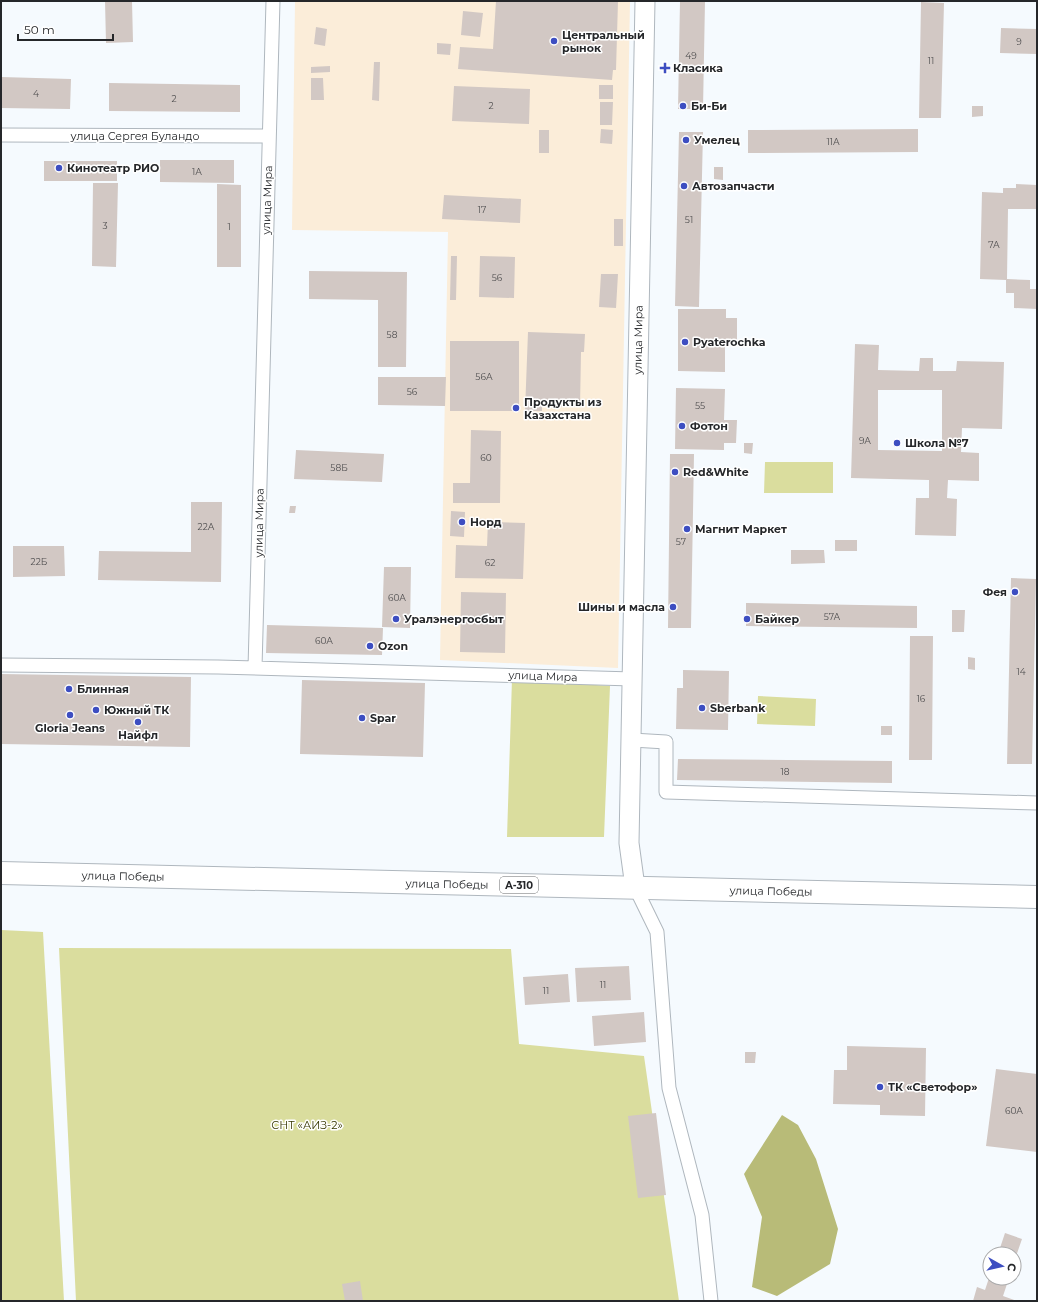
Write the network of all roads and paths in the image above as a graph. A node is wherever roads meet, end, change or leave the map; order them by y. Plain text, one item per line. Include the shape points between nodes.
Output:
1 (273, 1) edge
2 (646, 1) edge
3 (1, 135) edge
4 (269, 136) junction
5 (1, 665) edge
6 (255, 668) junction
7 (633, 679) junction
8 (632, 740) junction
9 (1037, 803) edge
10 (1, 873) edge
11 (635, 887) junction
12 (1037, 897) edge
13 (711, 1301) edge

1 - 4 street, улица Мира
2 - 7 street, улица Мира
3 - 4 street, улица Сергея Буландо
4 - 6 street, улица Мира
5 - 6 street
6 - 7 street, улица Мира
7 - 8 street, улица Мира
8 - 9 street via 666,742 666,792
8 - 11 street, улица Мира via 629,843
10 - 11 highway, улица Победы / А-310
11 - 12 highway, улица Победы / А-310
11 - 13 street via 657,932 669,1088 702,1215

